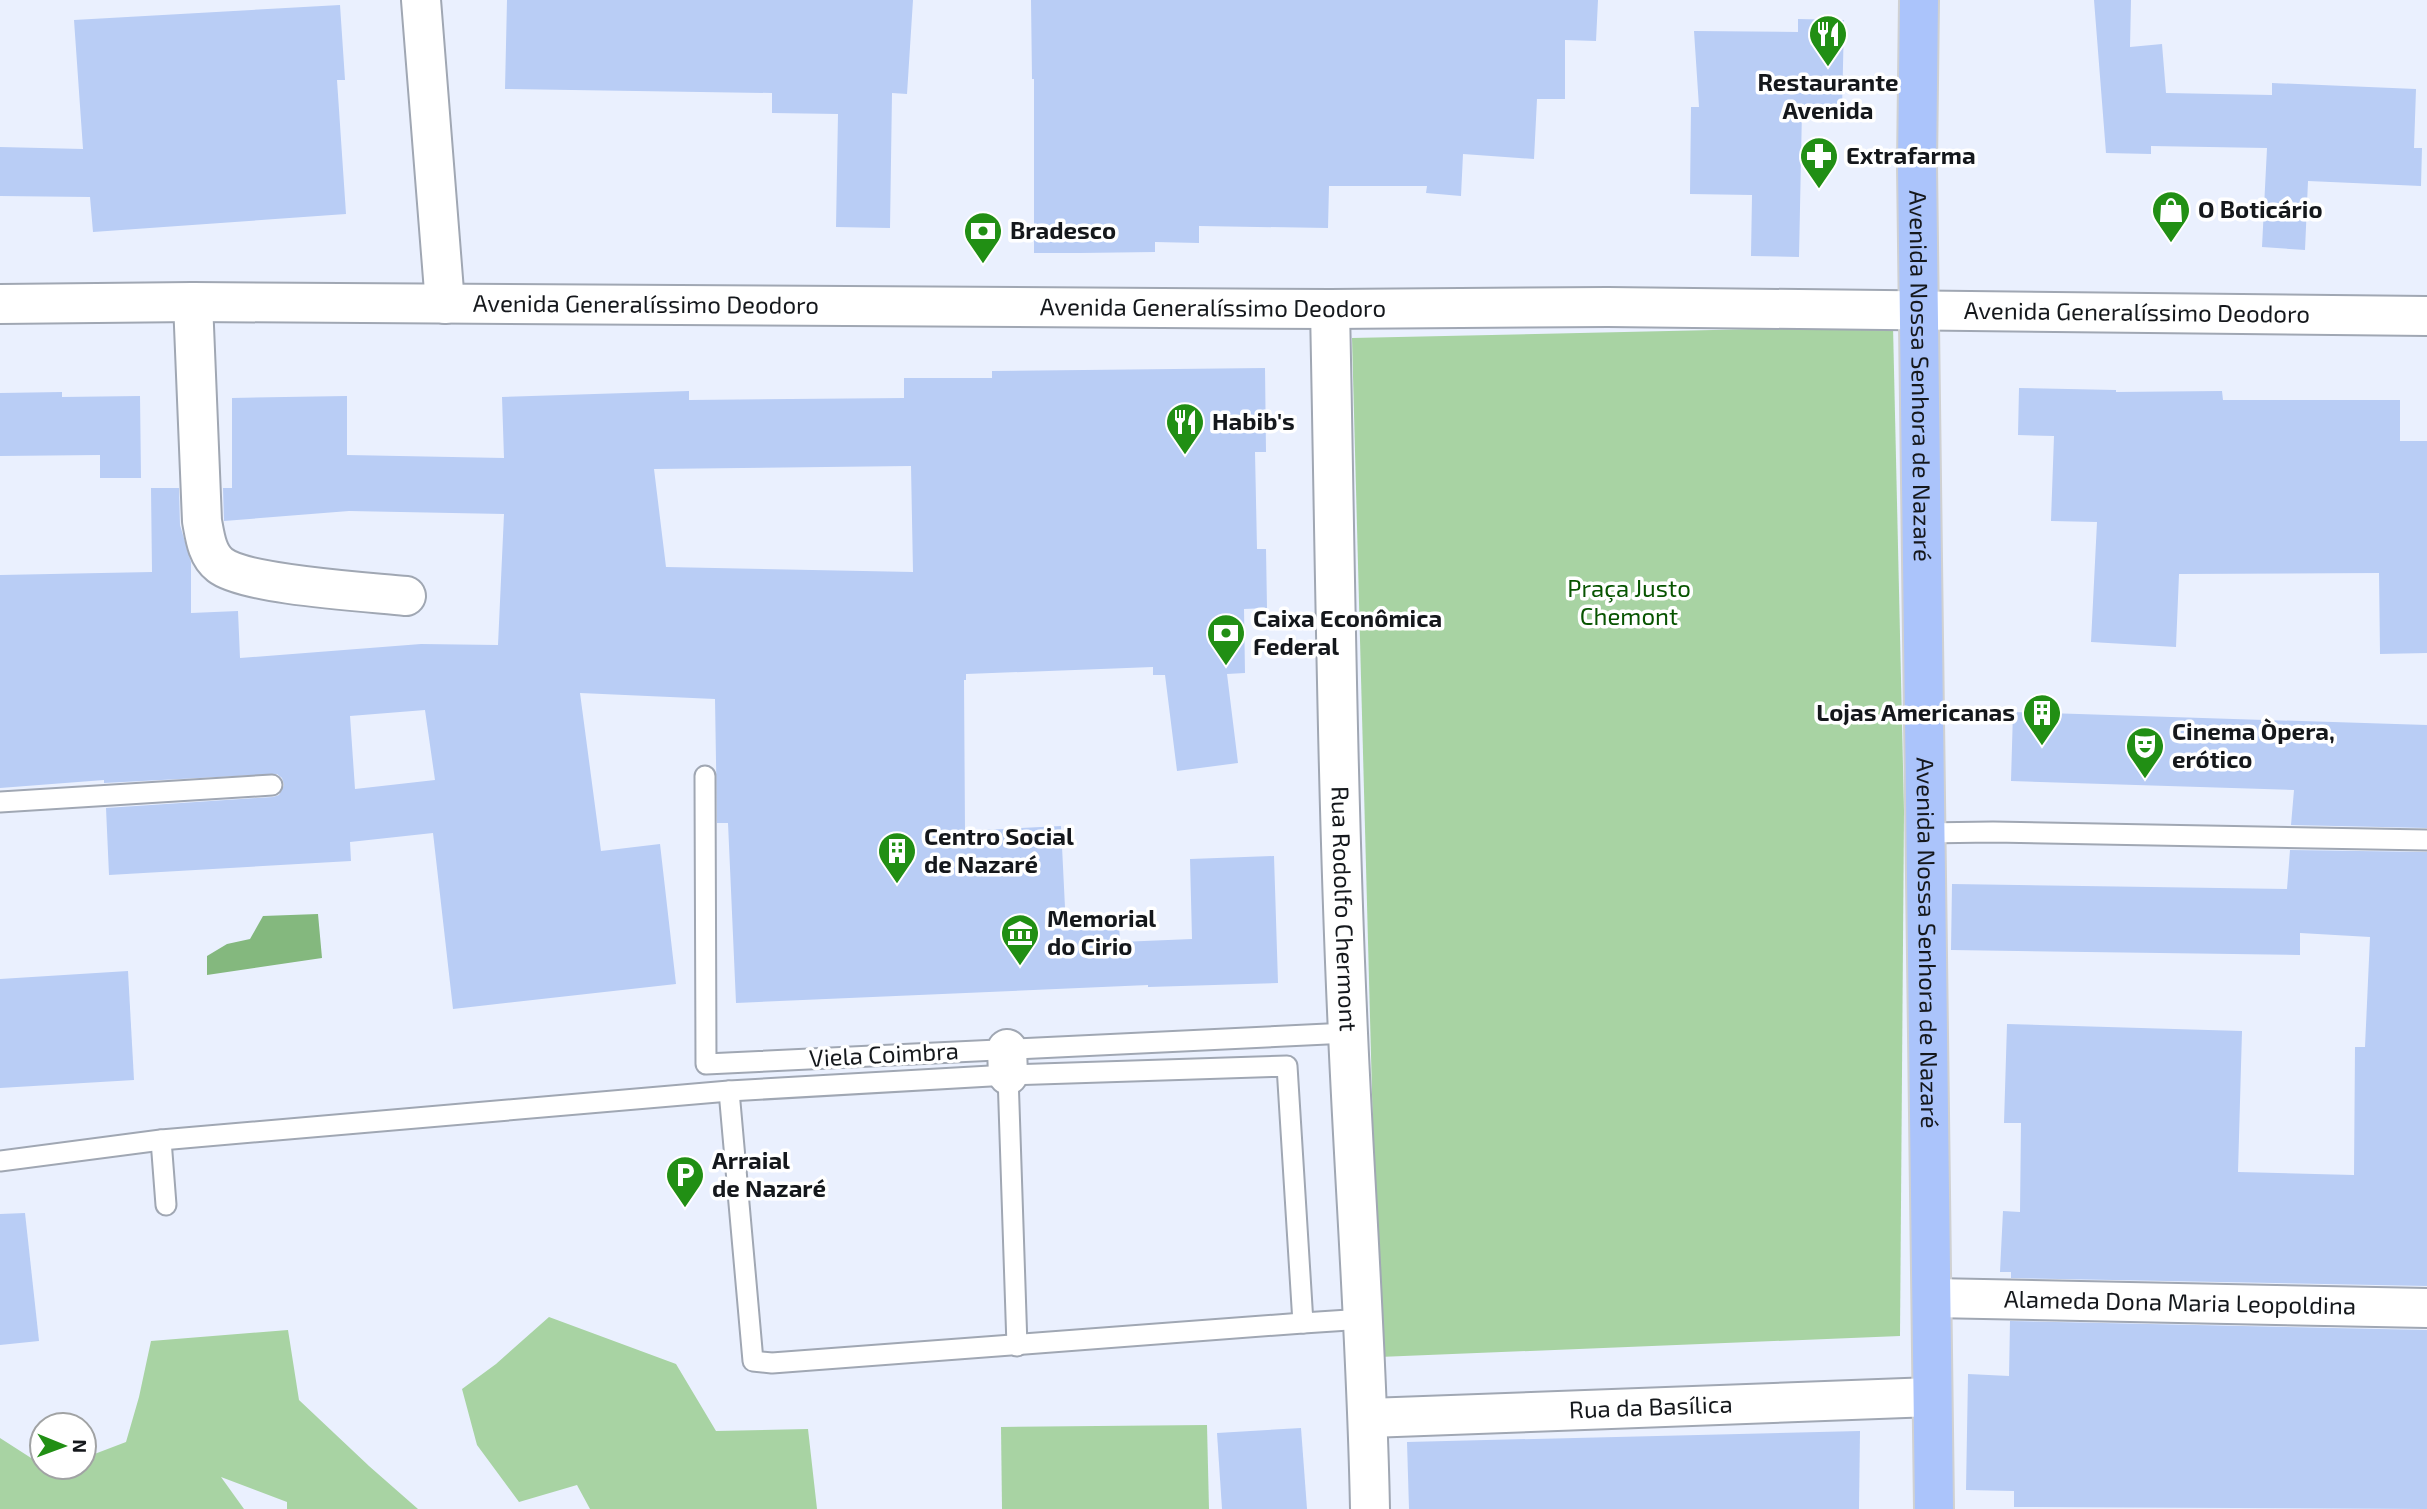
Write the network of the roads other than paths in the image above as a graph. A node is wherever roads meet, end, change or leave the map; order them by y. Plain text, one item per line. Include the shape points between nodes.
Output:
1 (421, 0) edge
2 (1919, 0) edge
3 (193, 302) junction
4 (0, 304) edge
5 (445, 304) junction
6 (1330, 309) junction
7 (1920, 310) junction
8 (2427, 316) edge
9 (406, 596) dead end
10 (705, 776) dead end
11 (272, 785) dead end
12 (0, 802) edge
13 (1924, 833) junction
14 (2427, 840) edge
15 (1348, 1033) junction
16 (1007, 1062) junction
17 (729, 1091) junction
18 (161, 1140) junction
19 (0, 1161) edge
20 (166, 1205) dead end
21 (1933, 1298) junction
22 (2427, 1308) edge
23 (1364, 1319) junction
24 (1303, 1323) junction
25 (1017, 1346) junction
26 (1932, 1397) junction
27 (1369, 1418) junction
28 (1370, 1509) edge
29 (1934, 1509) edge

1 - 5 street
2 - 7 main road, Avenida Nossa Senhora de Nazaré
3 - 4 street, Avenida Generalíssimo Deodoro
3 - 5 street, Avenida Generalíssimo Deodoro
3 - 9 street via 202,521 212,556 228,570 279,582
5 - 6 street, Avenida Generalíssimo Deodoro
6 - 7 street, Avenida Generalíssimo Deodoro
6 - 15 street, Rua Rodolfo Chermont
7 - 8 street, Avenida Generalíssimo Deodoro
7 - 13 main road, Avenida Nossa Senhora de Nazaré
10 - 16 lane, Viela Coimbra via 706,1064
11 - 12 lane
13 - 14 lane
13 - 21 main road, Avenida Nossa Senhora de Nazaré
15 - 16 lane, Viela Coimbra
15 - 23 street, Rua Rodolfo Chermont
16 - 17 lane
16 - 24 lane via 1287,1066
16 - 25 lane
17 - 18 lane
17 - 25 lane via 752,1362
18 - 19 lane
18 - 20 lane
21 - 22 street, Alameda Dona Maria Leopoldina
21 - 26 main road, Avenida Nossa Senhora de Nazaré
23 - 24 lane
23 - 27 street, Rua Rodolfo Chermont
24 - 25 lane
26 - 27 street, Rua da Basílica
26 - 29 main road, Avenida Nossa Senhora de Nazaré
27 - 28 street, Rua Rodolfo Chermont

